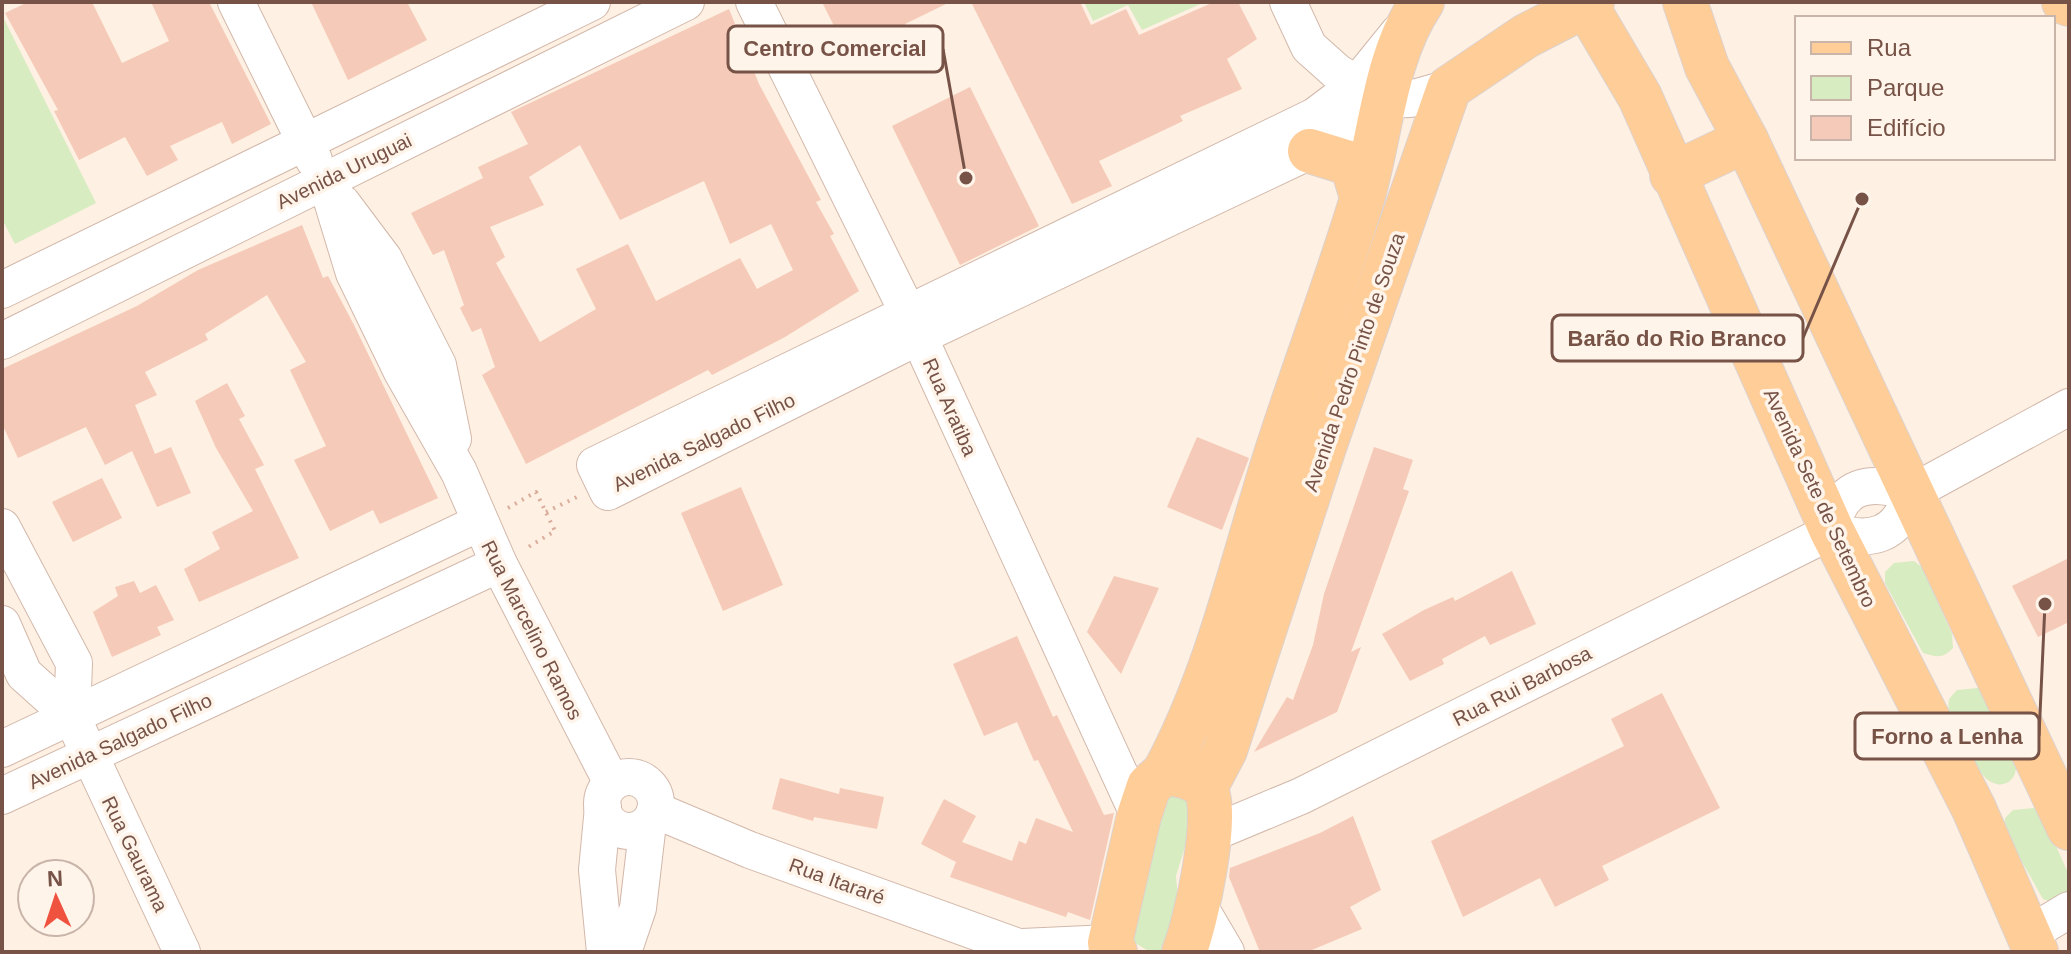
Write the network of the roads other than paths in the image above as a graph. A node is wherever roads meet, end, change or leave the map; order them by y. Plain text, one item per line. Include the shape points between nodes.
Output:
1 (236, 2) edge
2 (592, 2) edge
3 (686, 2) edge
4 (754, 2) edge
5 (1288, 2) edge
6 (1685, 2) edge
7 (1587, 3) edge
8 (1416, 11) edge
9 (1449, 88) junction
10 (1370, 93) junction
11 (1746, 140) junction
12 (303, 141) junction
13 (1310, 151) junction
14 (1672, 175) junction
15 (326, 181) junction
16 (1362, 197) junction
17 (2, 290) edge
18 (913, 325) junction
19 (2, 341) edge
20 (2069, 407) edge
21 (1284, 428) junction
22 (1324, 447) junction
23 (1911, 493) junction
24 (479, 523) junction
25 (1832, 531) junction
26 (3, 532) edge
27 (499, 564) junction
28 (2, 624) edge
29 (72, 717) junction
30 (2, 749) edge
31 (88, 756) junction
32 (1164, 773) junction
33 (1205, 788) junction
34 (607, 795) junction
35 (2, 796) edge
36 (652, 816) junction
37 (1139, 816) junction
38 (2069, 828) edge
39 (1210, 834) junction
40 (1196, 901) junction
41 (2069, 910) edge
42 (1027, 949) edge
43 (1111, 949) edge
44 (182, 952) edge
45 (605, 952) edge
46 (623, 952) edge
47 (1184, 952) edge
48 (1226, 952) edge
49 (2035, 952) edge

1 - 12 street, Rua Marcelino Ramos
2 - 12 street
3 - 15 street, Avenida Uruguai
4 - 18 street, Rua Aratiba
5 - 10 street via 1309,47
6 - 11 main road via 1707,67
7 - 9 main road
7 - 14 main road, Avenida Sete de Setembro via 1640,97
8 - 10 main road
9 - 10 street, Avenida Salgado Filho via 1433,95
9 - 22 main road, Avenida Pedro Pinto de Souza
10 - 13 street, Avenida Salgado Filho
10 - 16 main road
10 - 18 street, Avenida Salgado Filho via 1315,116
11 - 14 main road
11 - 23 main road
12 - 15 street, Rua Marcelino Ramos
12 - 17 street
13 - 16 main road via 1352,164
13 - 18 street, Avenida Salgado Filho
14 - 25 main road, Avenida Sete de Setembro
15 - 19 street, Avenida Uruguai
15 - 24 street, Rua Marcelino Ramos via 369,266 401,370 459,472
16 - 21 main road
18 - 18 street, Avenida Salgado Filho via 595,465 601,479 608,492
18 - 37 street, Rua Aratiba
20 - 23 street
21 - 22 main road
21 - 32 main road via 1204,686
22 - 33 main road, Avenida Pedro Pinto de Souza via 1225,750
23 - 25 street via 1900,517 1880,536 1860,540
23 - 25 street via 1871,485 1845,495
23 - 38 main road
24 - 27 street, Rua Marcelino Ramos
24 - 29 street, Avenida Salgado Filho
25 - 39 street, Rua Rui Barbosa via 1301,796
25 - 49 main road, Avenida Sete de Setembro via 1974,809
26 - 29 street via 74,663
27 - 31 street, Avenida Salgado Filho
27 - 34 street, Rua Marcelino Ramos
28 - 29 street via 24,674
29 - 30 street, Avenida Salgado Filho
29 - 31 street, Rua Gaurama
31 - 35 street, Avenida Salgado Filho
31 - 44 street, Rua Gaurama
32 - 33 main road via 1186,775
32 - 37 main road via 1149,786
33 - 39 main road
34 - 36 street via 629,777 645,783 655,796
34 - 45 street via 597,870
36 - 42 street, Rua Itararé
36 - 46 street via 638,908
37 - 43 main road
39 - 40 main road
40 - 47 main road
40 - 48 street
41 - 49 street via 2039,928
42 - 43 street, Rua Itararé

